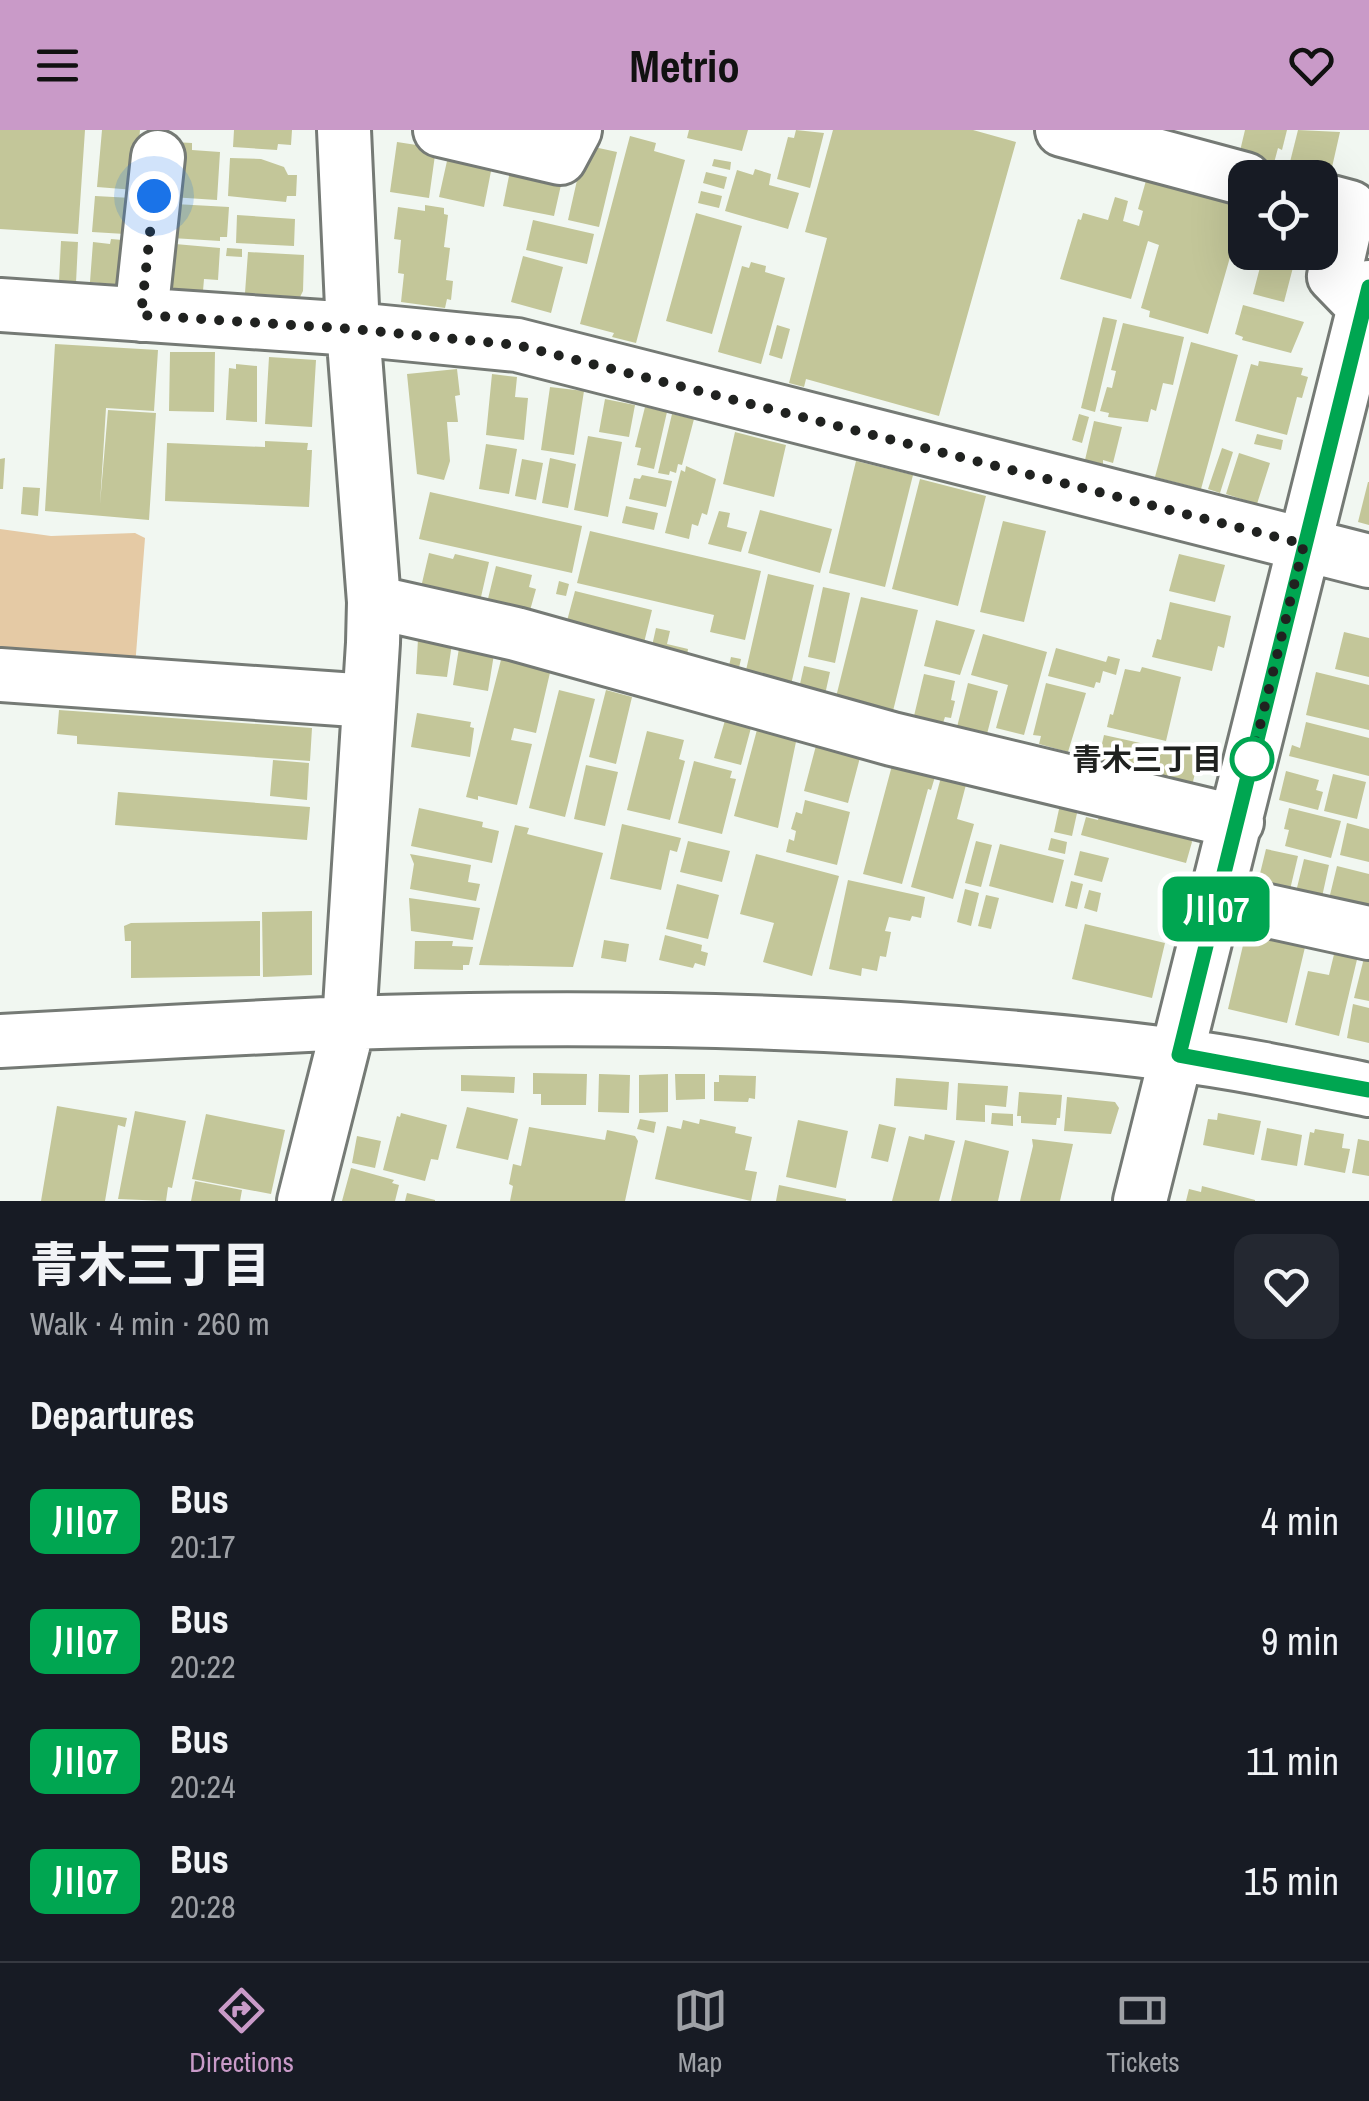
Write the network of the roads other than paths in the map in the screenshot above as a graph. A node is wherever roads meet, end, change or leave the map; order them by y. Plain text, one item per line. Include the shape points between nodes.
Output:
1 (344, 130) edge
2 (440, 130) edge
3 (575, 130) edge
4 (1062, 130) edge
5 (1144, 141) edge
6 (158, 157) dead end
7 (1228, 173) edge
8 (1338, 204) edge
9 (1338, 259) edge
10 (1335, 270) edge
11 (1366, 297) edge
12 (0, 306) edge
13 (141, 315) junction
14 (352, 329) junction
15 (1304, 544) junction
16 (1369, 561) edge
17 (374, 602) junction
18 (0, 675) edge
19 (369, 701) junction
20 (1237, 822) junction
21 (1218, 900) junction
22 (1369, 934) edge
23 (349, 1023) junction
24 (0, 1041) edge
25 (1179, 1055) junction
26 (1369, 1090) edge
27 (304, 1201) edge
28 (1140, 1201) edge

1 - 14 street
2 - 3 street via 560,158
4 - 5 street
5 - 7 street
6 - 13 street
8 - 9 street via 1350,207
10 - 11 street via 1334,276
11 - 15 street
12 - 13 street
13 - 14 street
14 - 15 street via 517,345
14 - 17 street
15 - 16 street
15 - 20 street
17 - 19 street
17 - 20 street
18 - 19 street
19 - 23 street
20 - 21 street
21 - 22 street
21 - 25 street
23 - 24 street
23 - 25 street via 819,1026
23 - 27 street
25 - 26 street
25 - 28 street

